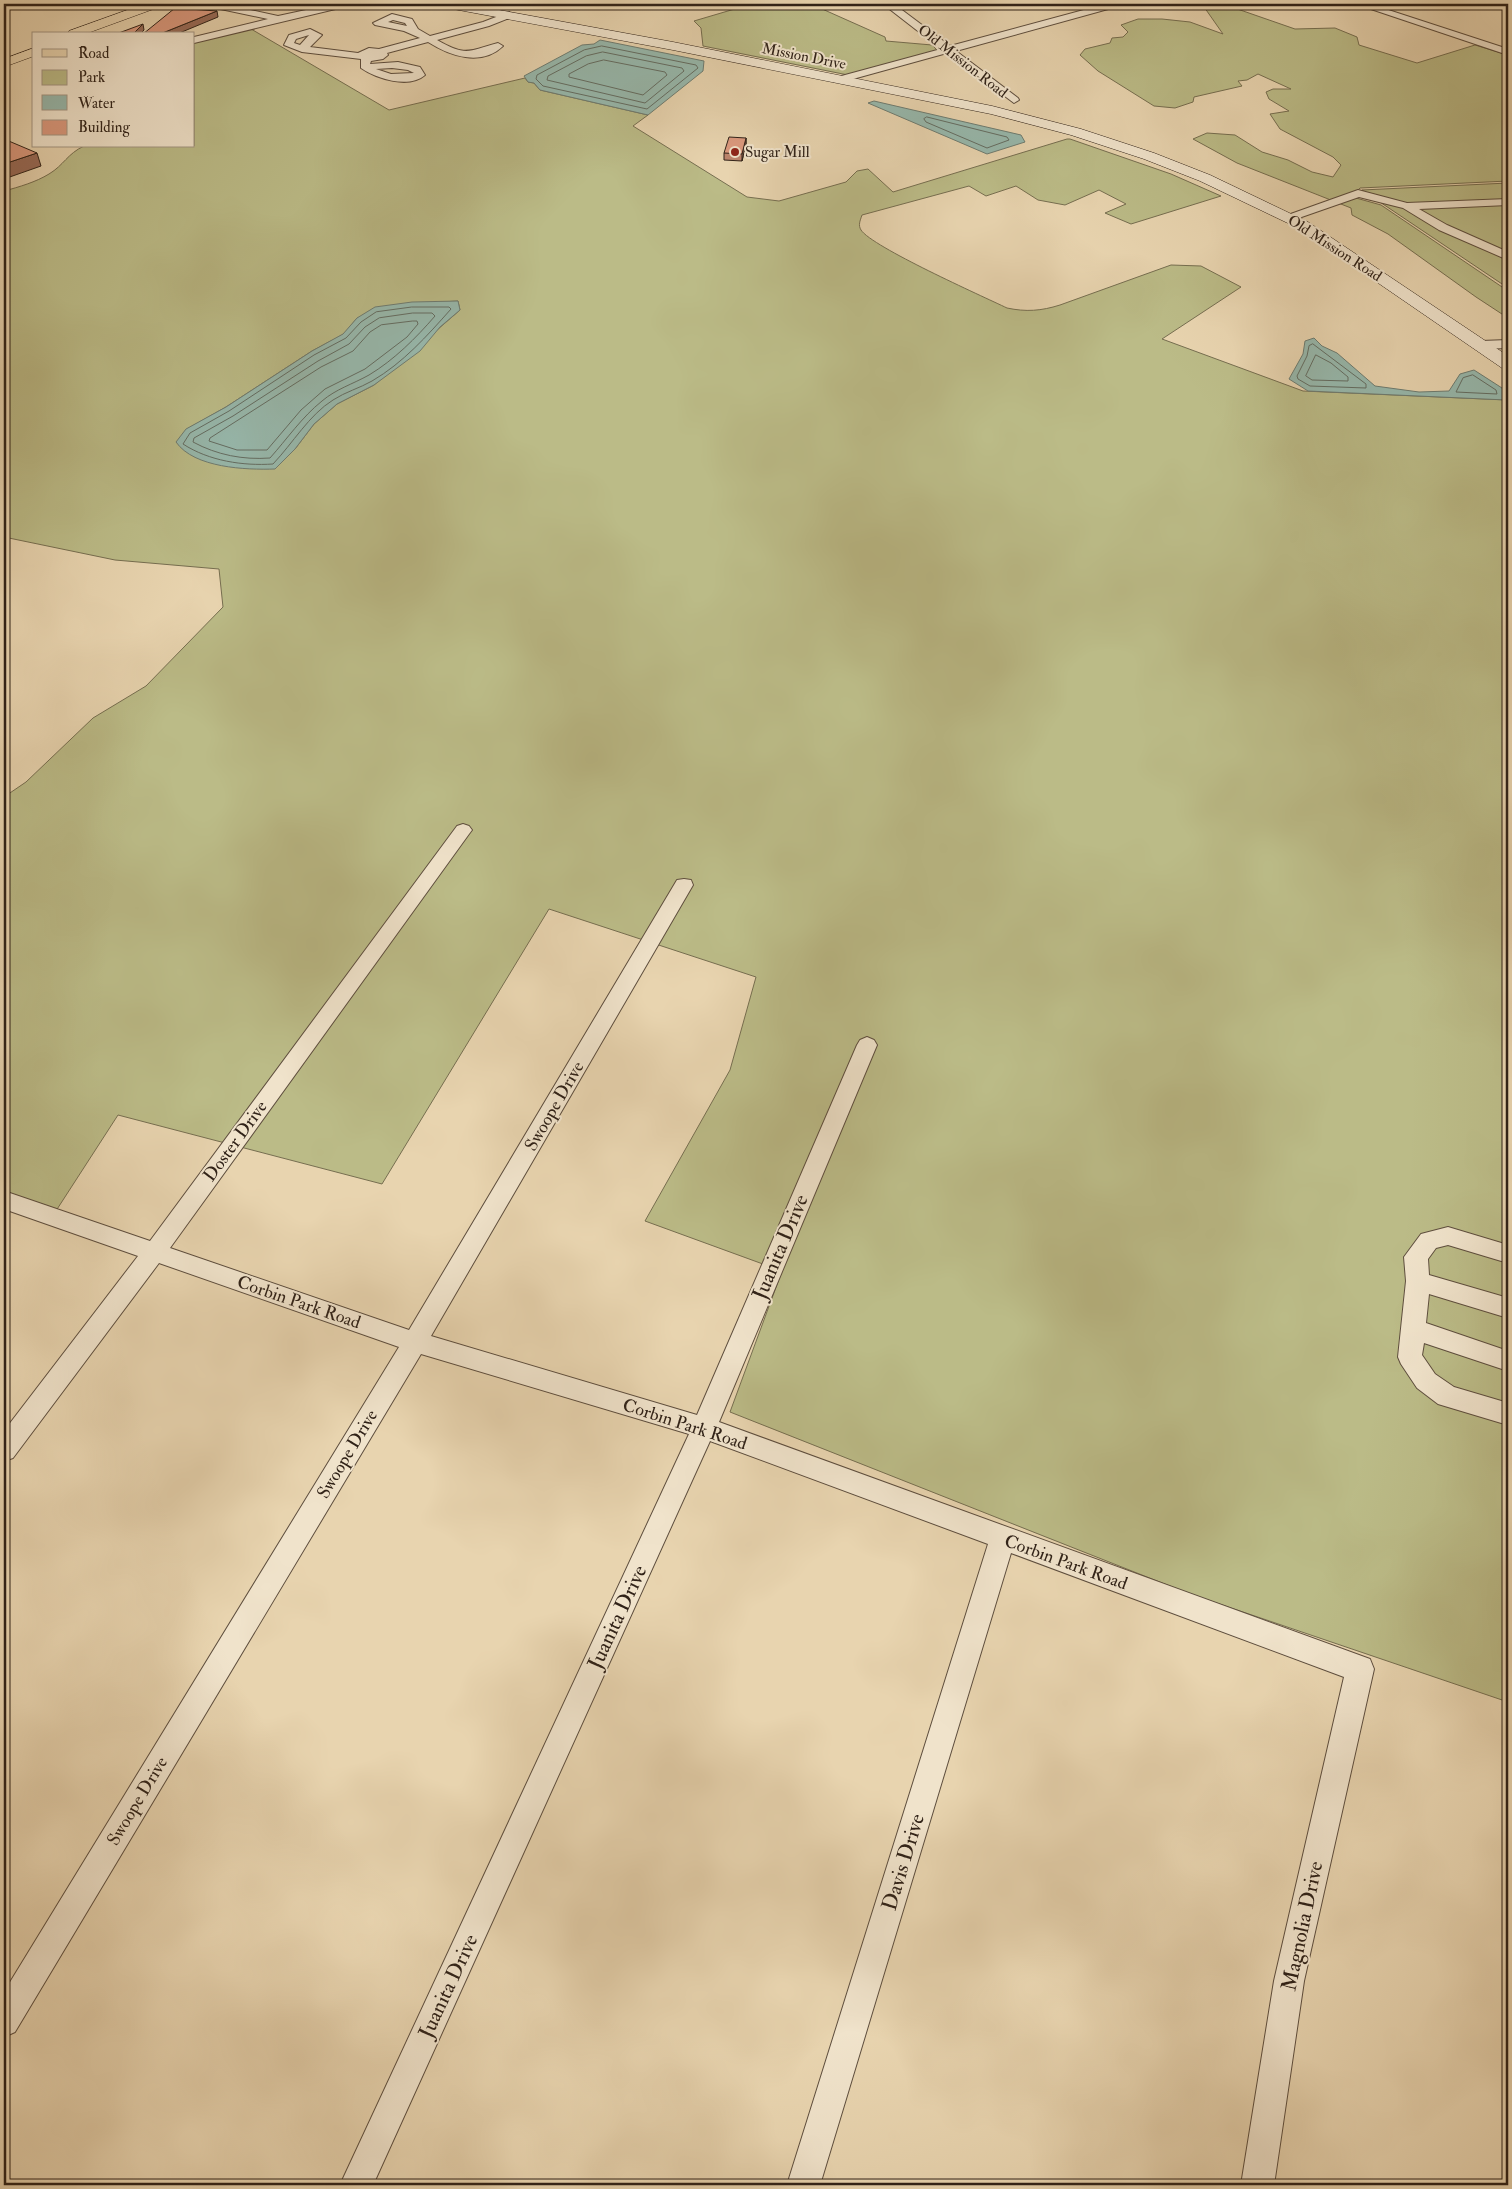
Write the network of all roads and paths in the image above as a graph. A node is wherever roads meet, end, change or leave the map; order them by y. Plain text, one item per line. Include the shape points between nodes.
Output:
1 (211, 4) edge
2 (345, 4) edge
3 (448, 4) edge
4 (888, 4) edge
5 (1116, 4) edge
6 (1361, 4) edge
7 (160, 5) edge
8 (509, 15) junction
9 (280, 18) junction
10 (414, 31) dead end
11 (80, 32) edge
12 (89, 32) edge
13 (101, 32) edge
14 (428, 38) junction
15 (195, 40) edge
16 (498, 46) dead end
17 (32, 49) edge
18 (302, 49) dead end
19 (950, 50) junction
20 (1508, 52) edge
21 (32, 55) edge
22 (4, 57) edge
23 (4, 64) edge
24 (838, 80) junction
25 (1014, 100) dead end
26 (1149, 156) joint
27 (1508, 202) edge
28 (1407, 206) junction
29 (1288, 218) junction
30 (1508, 243) edge
31 (1483, 244) junction
32 (1508, 256) edge
33 (1508, 344) edge
34 (1481, 345) junction
35 (1508, 364) edge
36 (463, 830) dead end
37 (684, 885) dead end
38 (866, 1045) dead end
39 (4, 1200) edge
40 (155, 1251) junction
41 (1508, 1254) edge
42 (1418, 1281) junction
43 (1508, 1308) edge
44 (1414, 1329) junction
45 (415, 1342) junction
46 (1508, 1361) edge
47 (1508, 1414) edge
48 (704, 1428) junction
49 (4, 1450) edge
50 (1003, 1538) junction
51 (1360, 1669) joint
52 (4, 2021) edge
53 (356, 2185) edge
54 (803, 2185) edge
55 (1258, 2185) edge

1 - 9 street
2 - 9 street
3 - 8 street, Mission Drive
4 - 19 street, Old Mission Road
5 - 19 street
6 - 20 street
7 - 11 main road
7 - 12 main road
7 - 13 main road
8 - 14 street
8 - 24 street, Mission Drive
9 - 15 street
10 - 14 street
14 - 16 street via 460,55 481,54
14 - 18 street via 379,52 383,56 365,61
17 - 22 main road
19 - 24 street
19 - 25 street, Old Mission Road
21 - 23 main road
24 - 26 street, Mission Drive via 992,110 1076,132
26 - 29 street, Old Mission Road via 1205,178
27 - 28 street
28 - 29 street via 1358,194
28 - 31 street via 1445,230
29 - 34 street, Old Mission Road
30 - 31 street
31 - 32 street
33 - 34 street
34 - 35 street, Old Mission Road
36 - 40 street, Doster Drive
37 - 45 street, Swoope Drive
38 - 48 street, Juanita Drive
39 - 40 street, Corbin Park Road
40 - 45 street, Corbin Park Road
40 - 49 street, Doster Drive
41 - 42 street via 1448,1236 1429,1241 1416,1257
42 - 43 street
42 - 44 street
44 - 46 street
44 - 47 street via 1410,1357 1426,1381 1447,1396
45 - 48 street, Corbin Park Road
45 - 52 street, Swoope Drive
48 - 50 street, Corbin Park Road
48 - 53 street, Juanita Drive
50 - 51 street, Corbin Park Road
50 - 54 street, Davis Drive
51 - 55 street, Magnolia Drive via 1289,1981

